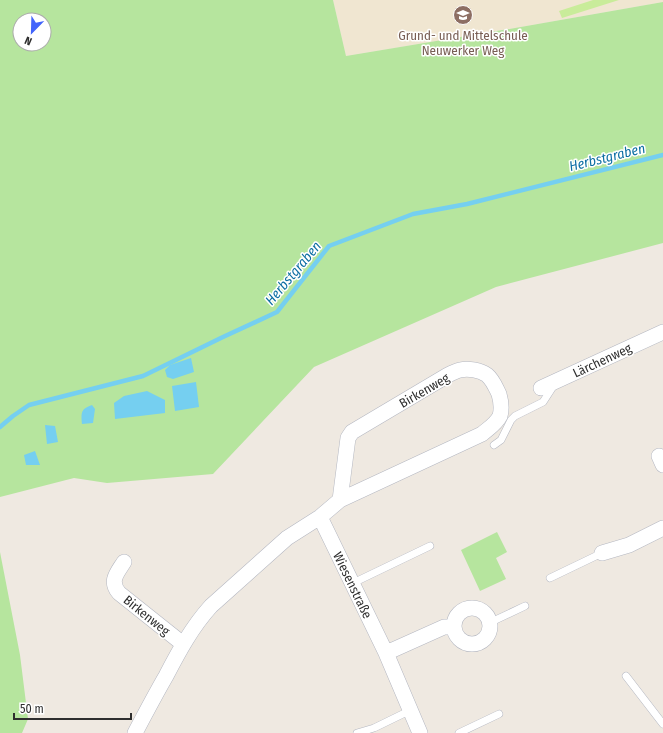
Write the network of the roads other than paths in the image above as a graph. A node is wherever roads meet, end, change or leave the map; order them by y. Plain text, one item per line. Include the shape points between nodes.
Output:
1 (663, 332) edge
2 (556, 381) junction
3 (541, 388) dead end
4 (494, 445) dead end
5 (340, 500) junction
6 (320, 516) junction
7 (663, 528) edge
8 (430, 546) dead end
9 (602, 553) joint
10 (124, 562) dead end
11 (550, 578) dead end
12 (353, 583) junction
13 (526, 606) dead end
14 (489, 623) junction
15 (454, 627) junction
16 (183, 644) junction
17 (386, 653) junction
18 (626, 676) dead end
19 (411, 710) junction
20 (499, 714) dead end
21 (663, 724) edge
22 (135, 733) edge
23 (357, 733) edge
24 (420, 733) edge
25 (459, 733) edge

1 - 2 street, Lärchenweg
2 - 3 street, Lärchenweg
2 - 4 lane via 543,402 515,416 501,440
5 - 5 street, Birkenweg via 348,438 352,432 460,370 480,372 487,375 495,384 501,410 494,424 482,434
5 - 6 street, Birkenweg
6 - 12 street, Wiesenstraße
6 - 16 street, Birkenweg via 287,538 211,606
7 - 9 street via 629,545
8 - 12 lane
9 - 11 lane
10 - 16 street, Birkenweg via 115,577 114,584 119,593
12 - 17 street, Wiesenstraße
13 - 14 lane
14 - 15 street via 481,611 467,608 459,614
14 - 15 street via 486,636 474,644 460,639
15 - 17 street via 444,627
16 - 22 street, Birkenweg
17 - 19 street, Wiesenstraße
18 - 21 lane
19 - 23 lane via 374,728
19 - 24 street, Wiesenstraße
20 - 25 lane

